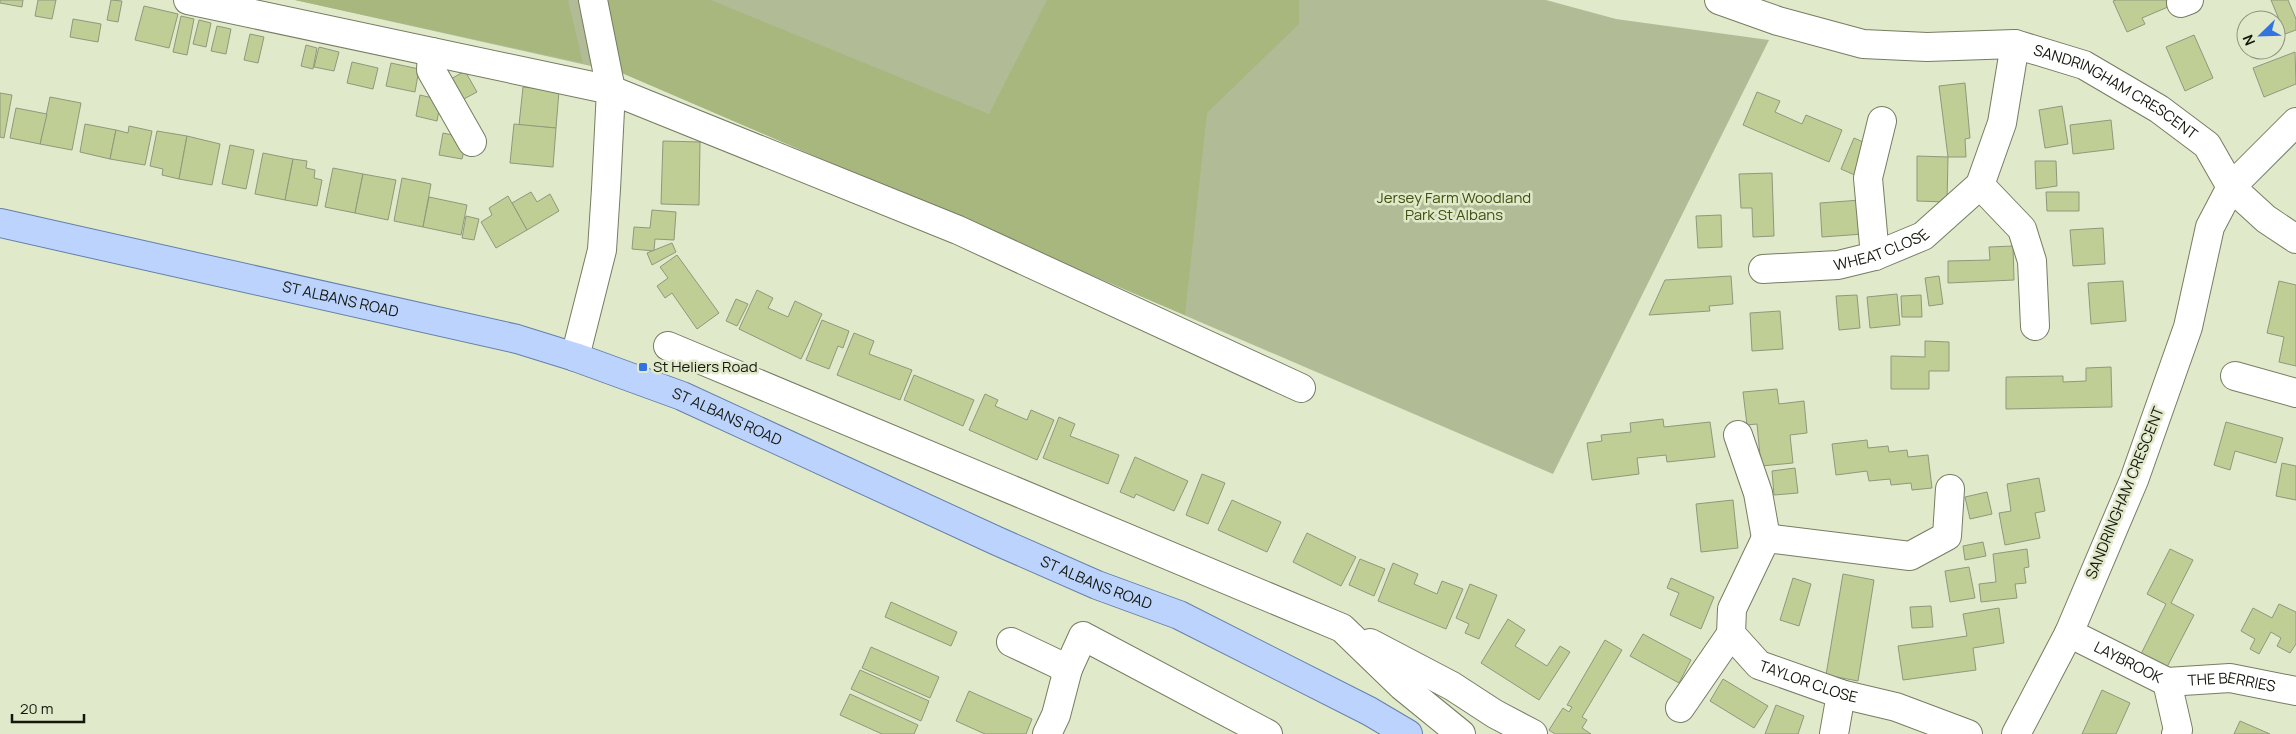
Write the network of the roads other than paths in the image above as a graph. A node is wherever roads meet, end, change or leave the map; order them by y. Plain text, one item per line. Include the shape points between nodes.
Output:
1 (188, 0) edge
2 (593, 0) edge
3 (1719, 0) edge
4 (2015, 44) junction
5 (432, 52) junction
6 (611, 90) junction
7 (1882, 120) dead end
8 (2296, 122) edge
9 (472, 142) dead end
10 (1980, 185) junction
11 (2231, 187) junction
12 (0, 223) edge
13 (2296, 239) edge
14 (1875, 256) junction
15 (1763, 269) dead end
16 (2034, 326) dead end
17 (668, 346) dead end
18 (575, 357) junction
19 (2235, 376) dead end
20 (1301, 388) dead end
21 (2296, 393) edge
22 (1738, 435) dead end
23 (1950, 489) dead end
24 (1766, 538) junction
25 (1342, 628) junction
26 (2069, 633) junction
27 (1731, 634) junction
28 (1011, 642) dead end
29 (1068, 669) junction
30 (2167, 682) junction
31 (2296, 691) edge
32 (1841, 694) junction
33 (1680, 708) dead end
34 (1393, 731) edge
35 (1047, 734) edge
36 (1268, 734) edge
37 (1461, 734) edge
38 (1533, 734) edge
39 (1834, 734) edge
40 (1968, 734) edge
41 (2016, 734) edge
42 (2176, 734) edge

1 - 5 street
2 - 6 street
3 - 4 street, SANDRINGHAM CRESCENT via 1778,21 1863,44 1927,47
4 - 10 street, WHEAT CLOSE via 2002,123
4 - 11 street, SANDRINGHAM CRESCENT via 2084,65 2159,109 2207,145
5 - 6 street
5 - 9 street via 431,70
6 - 18 street via 602,250
6 - 20 street via 958,230
7 - 14 street via 1868,178
8 - 11 street
10 - 14 street, WHEAT CLOSE via 1923,236
10 - 16 street via 2022,229 2032,261
11 - 13 street via 2266,219
11 - 26 street, SANDRINGHAM CRESCENT via 2210,227 2188,327 2137,471
12 - 18 main road, ST ALBANS ROAD via 517,339
14 - 15 street, WHEAT CLOSE via 1838,265
17 - 25 street
18 - 34 main road, ST ALBANS ROAD via 682,396 1097,585 1179,615 1370,711
19 - 21 street
22 - 24 street via 1758,493
23 - 24 street via 1948,536 1910,556
24 - 27 street via 1732,610
25 - 37 street via 1402,686
25 - 38 street via 1452,686 1494,714
26 - 30 street, LAYBROOK
26 - 41 street, SANDRINGHAM CRESCENT
27 - 32 street, TAYLOR CLOSE via 1759,665
27 - 33 street
28 - 29 street
29 - 35 street via 1056,715
29 - 36 street via 1083,636
30 - 31 street, THE BERRIES via 2230,678
30 - 42 street, LAYBROOK via 2178,730
32 - 39 street
32 - 40 street, TAYLOR CLOSE via 1896,707

